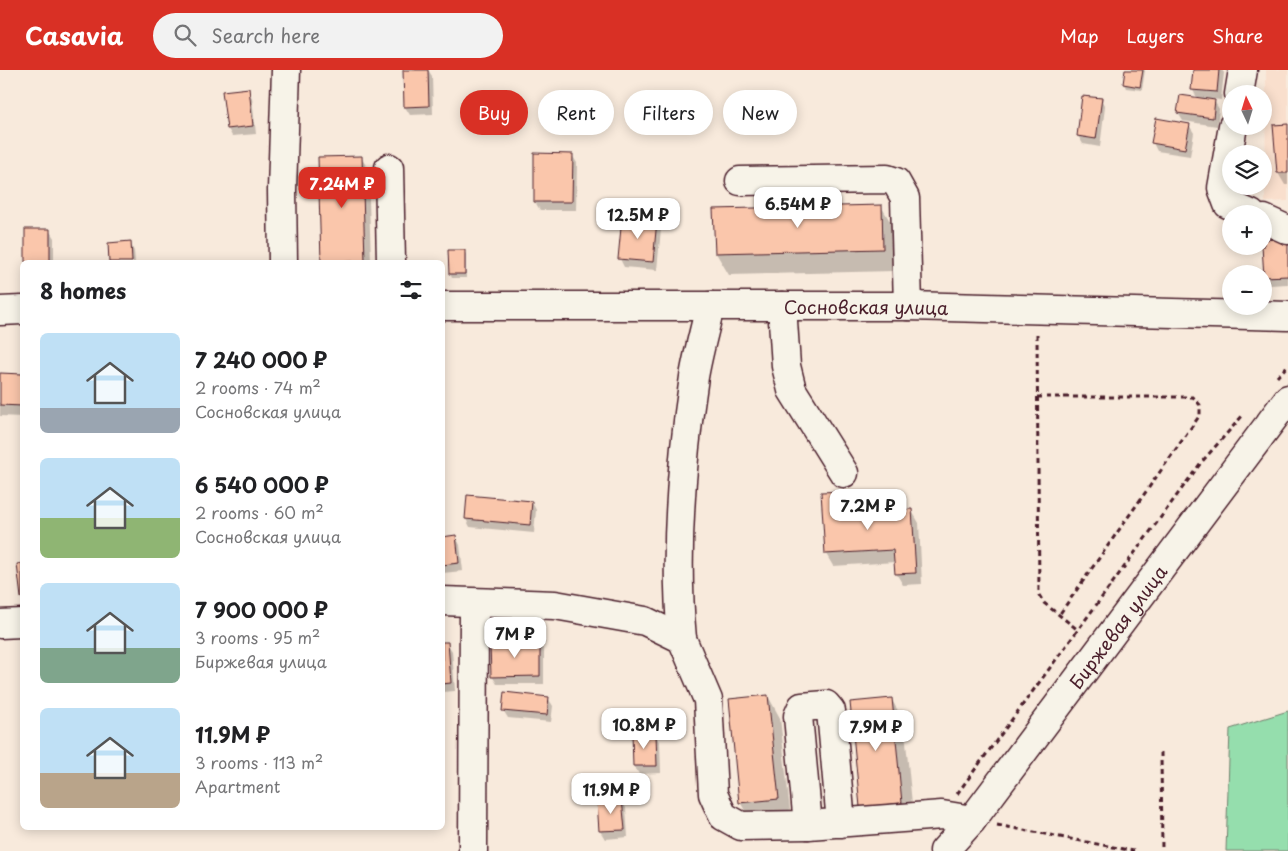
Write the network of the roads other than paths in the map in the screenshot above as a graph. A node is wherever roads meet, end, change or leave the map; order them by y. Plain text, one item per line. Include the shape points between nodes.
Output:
1 (286, 70) edge
2 (1243, 70) edge
3 (1240, 85) edge
4 (1231, 135) edge
5 (389, 168) dead end
6 (740, 181) dead end
7 (1230, 205) edge
8 (1272, 223) edge
9 (1288, 230) edge
10 (283, 260) edge
11 (392, 260) edge
12 (445, 306) edge
13 (710, 306) junction
14 (782, 306) junction
15 (908, 306) junction
16 (20, 310) edge
17 (0, 311) edge
18 (1288, 316) edge
19 (1282, 389) edge
20 (844, 473) dead end
21 (445, 602) edge
22 (474, 603) junction
23 (20, 623) edge
24 (0, 624) edge
25 (682, 639) junction
26 (972, 820) junction
27 (841, 823) junction
28 (808, 825) junction
29 (473, 851) edge
30 (944, 851) edge

1 - 10 street via 282,151
2 - 3 street
4 - 7 street via 1222,188
5 - 11 street
6 - 15 street via 887,179 896,182 905,198
8 - 9 street
12 - 13 street, Сосновская улица
13 - 14 street, Сосновская улица
13 - 25 street via 694,376 681,491 678,585
14 - 15 street, Сосновская улица
14 - 20 street via 786,366 792,390
15 - 18 street, Сосновская улица
16 - 17 street
19 - 26 street, Биржевая улица
21 - 22 street
22 - 25 street via 564,607 645,622
22 - 29 street
23 - 24 street
25 - 28 street via 708,700 713,794 723,816 741,826
26 - 27 street via 942,815
26 - 30 street, Биржевая улица
27 - 28 street
27 - 28 street via 831,711 826,705 802,707 798,716

